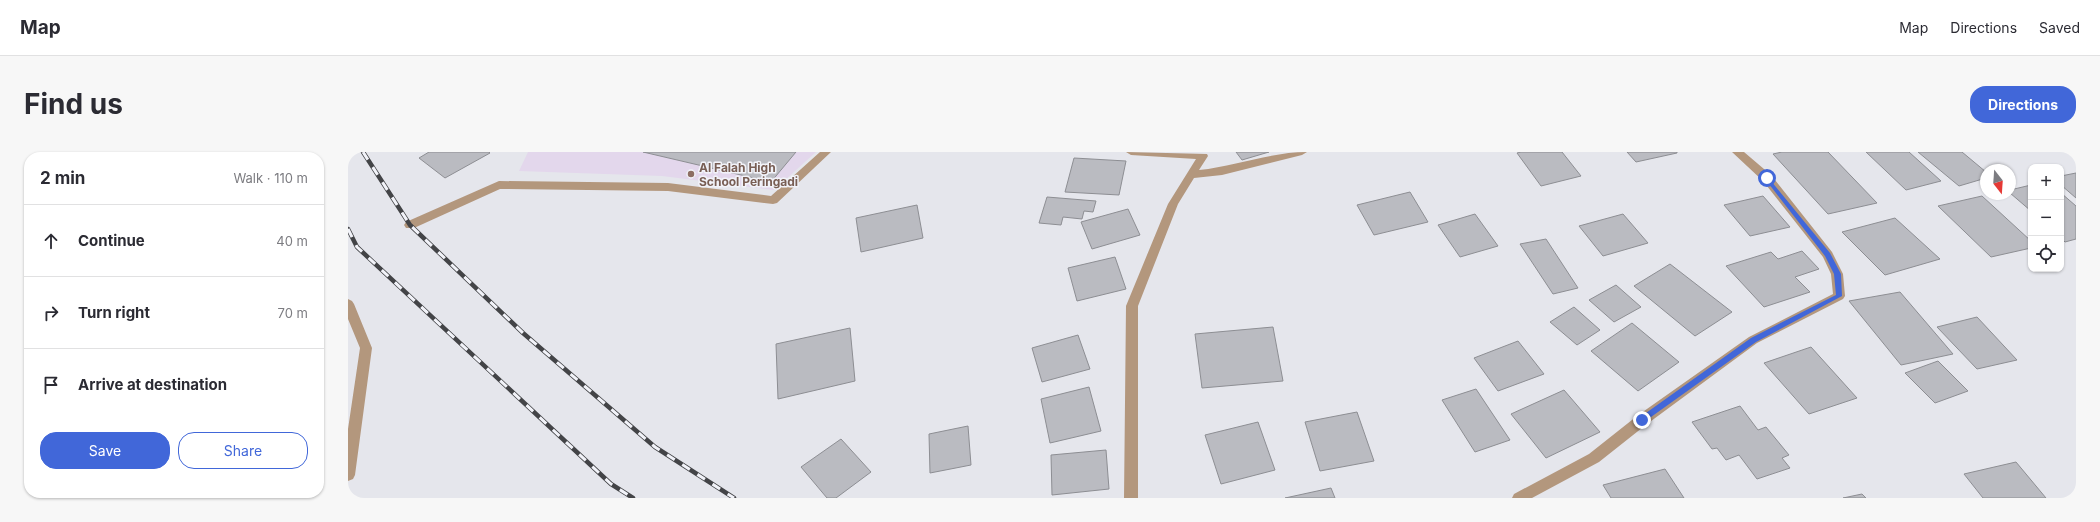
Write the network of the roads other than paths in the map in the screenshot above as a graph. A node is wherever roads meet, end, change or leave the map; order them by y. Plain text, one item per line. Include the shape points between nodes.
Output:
1 (826, 152) edge
2 (1131, 152) edge
3 (1302, 152) edge
4 (1737, 152) edge
5 (1205, 154) edge
6 (1191, 175) junction
7 (410, 225) dead end
8 (348, 304) edge
9 (348, 475) edge
10 (1131, 498) edge
11 (1519, 498) edge

1 - 7 street via 773,200 668,187 499,185
2 - 5 street
3 - 6 street
4 - 11 street via 1767,178 1828,255 1838,274 1839,296 1753,340 1594,458
5 - 6 street
6 - 10 street via 1173,204 1132,306
8 - 9 street via 366,348

